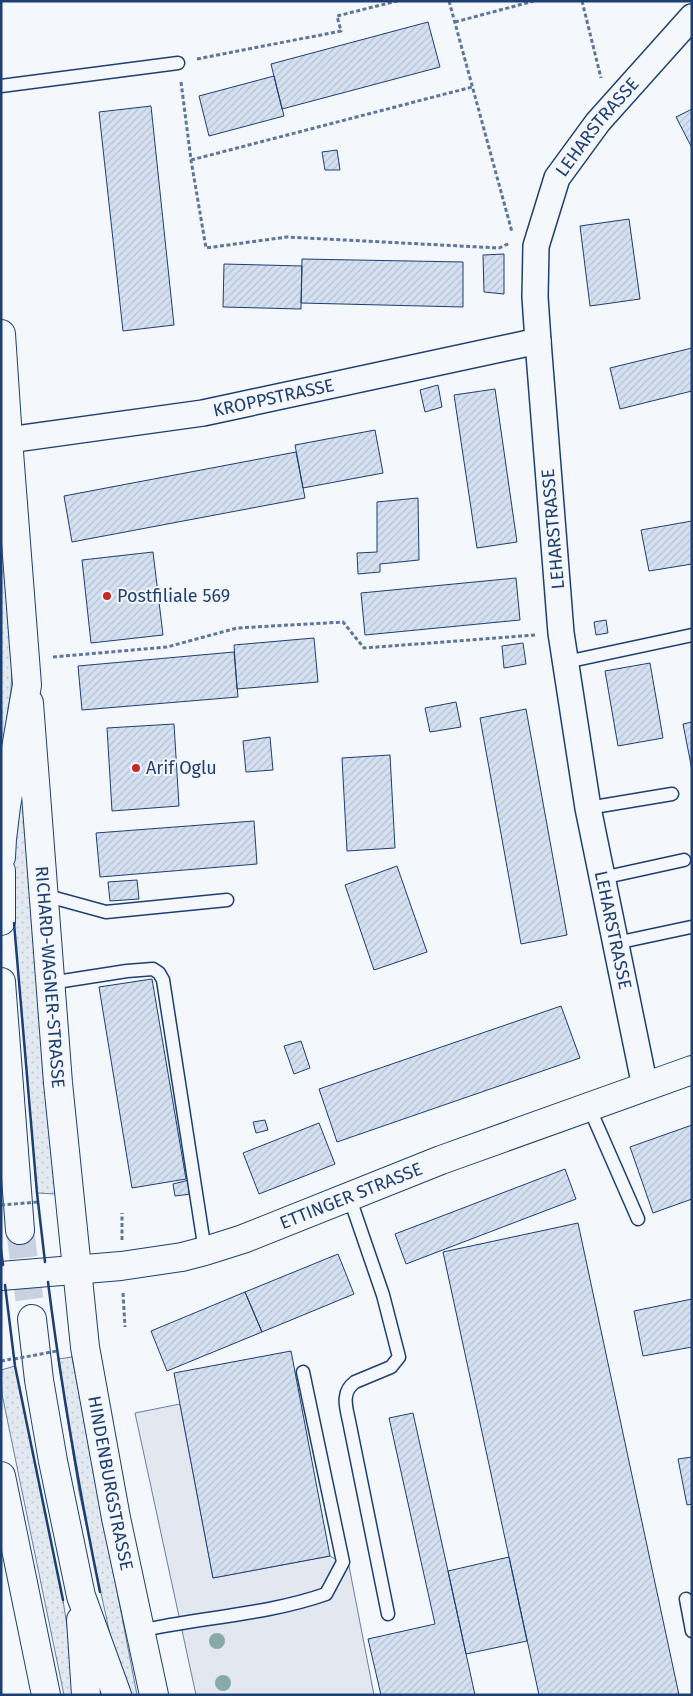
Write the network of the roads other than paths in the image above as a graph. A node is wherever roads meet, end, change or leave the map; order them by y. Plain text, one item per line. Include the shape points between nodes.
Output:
1 (692, 17) edge
2 (178, 63) road end
3 (1, 86) edge
4 (1, 334) edge
5 (538, 341) junction
6 (4, 440) edge
7 (692, 636) edge
8 (566, 662) junction
9 (26, 672) junction
10 (672, 794) dead end
11 (588, 808) junction
12 (1, 857) edge
13 (684, 860) dead end
14 (1, 871) edge
15 (602, 878) junction
16 (44, 895) junction
17 (227, 900) dead end
18 (1, 921) edge
19 (691, 927) edge
20 (616, 943) junction
21 (1, 982) edge
22 (50, 983) junction
23 (692, 1070) edge
24 (645, 1087) junction
25 (590, 1107) junction
26 (350, 1196) junction
27 (638, 1219) dead end
28 (20, 1230) tunnel mouth
29 (205, 1251) junction
30 (76, 1269) junction
31 (1, 1276) edge
32 (32, 1319) tunnel mouth
33 (303, 1372) dead end
34 (1, 1476) edge
35 (80, 1596) junction
36 (686, 1599) dead end
37 (388, 1614) dead end
38 (140, 1631) junction
39 (692, 1631) edge
40 (46, 1695) edge
41 (86, 1695) edge
42 (117, 1695) edge
43 (154, 1695) edge

1 - 5 street, LEHARSTRASSE via 598,122 557,178 536,246
2 - 3 lane
4 - 6 main road, RICHARD-WAGNER-STRASSE
5 - 6 street, KROPPSTRASSE via 203,413
5 - 8 street, LEHARSTRASSE
6 - 9 main road, RICHARD-WAGNER-STRASSE
7 - 8 lane
8 - 11 street, LEHARSTRASSE
9 - 12 main road, RICHARD-WAGNER-STRASSE
9 - 16 main road, RICHARD-WAGNER-STRASSE
10 - 11 lane
11 - 15 street, LEHARSTRASSE
13 - 15 lane
14 - 18 main road
15 - 20 street, LEHARSTRASSE
16 - 17 lane via 106,912
16 - 22 main road, RICHARD-WAGNER-STRASSE
19 - 20 lane
20 - 24 street, LEHARSTRASSE
21 - 28 main road
22 - 29 lane via 127,971 153,969 159,973 163,980
22 - 30 main road, RICHARD-WAGNER-STRASSE
23 - 24 main road, ETTINGER STRASSE
24 - 25 main road, ETTINGER STRASSE
25 - 26 main road, ETTINGER STRASSE
25 - 27 lane
26 - 29 main road, ETTINGER STRASSE
26 - 37 lane via 383,1295 399,1356 391,1367 350,1385 345,1394
29 - 30 main road, ETTINGER STRASSE via 121,1266
30 - 31 main road, ETTINGER STRASSE
30 - 38 main road, HINDENBURGSTRASSE via 87,1364
32 - 35 main road via 51,1452
33 - 38 lane via 344,1562 326,1594 298,1604
34 - 40 main road
35 - 41 main road
35 - 42 main road
36 - 39 lane
38 - 43 main road, HINDENBURGSTRASSE

